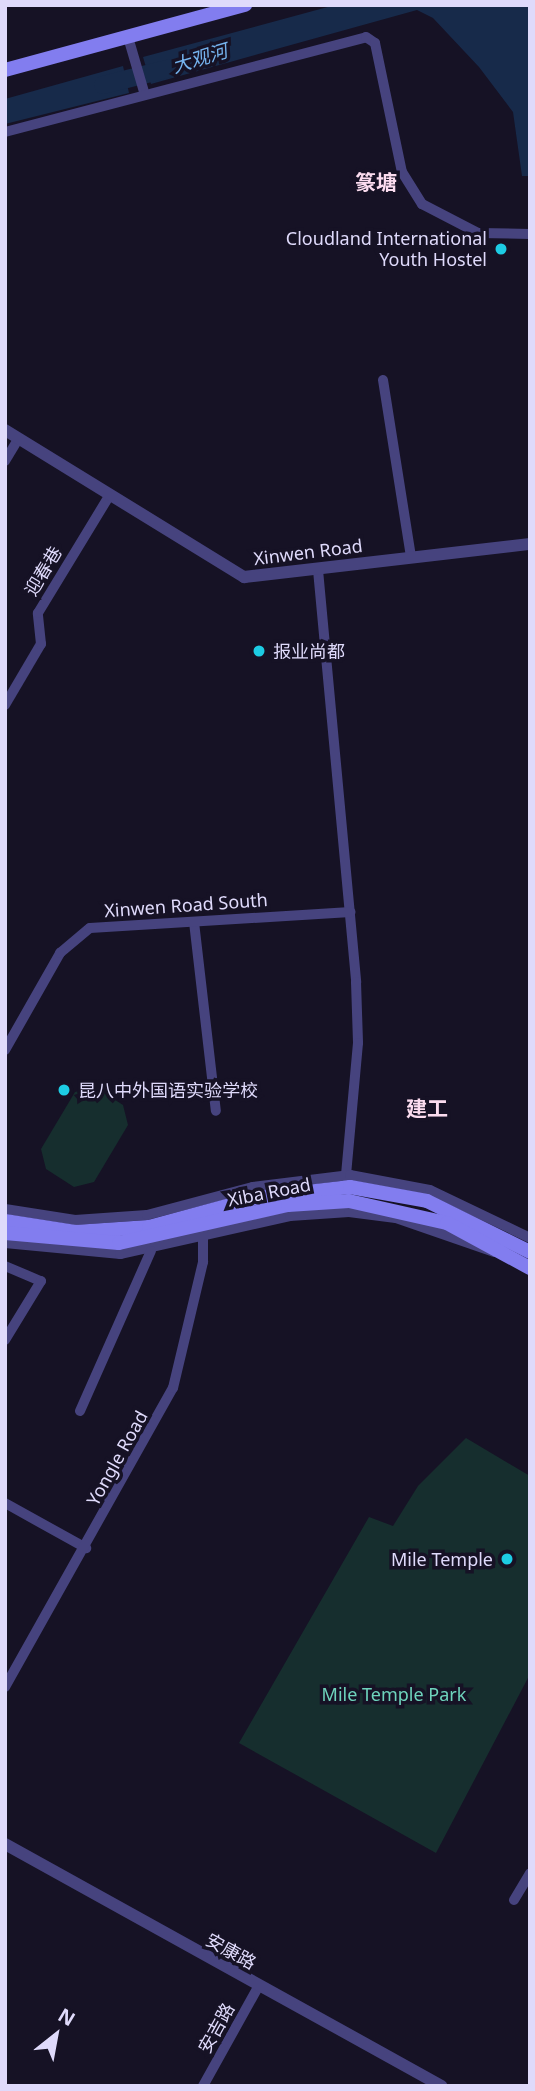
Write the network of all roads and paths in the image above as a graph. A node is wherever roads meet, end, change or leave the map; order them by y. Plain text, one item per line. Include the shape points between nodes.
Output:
1 (245, 5) edge
2 (128, 37) junction
3 (5, 70) edge
4 (145, 95) junction
5 (5, 132) edge
6 (530, 234) edge
7 (383, 380) dead end
8 (5, 430) edge
9 (18, 439) junction
10 (5, 461) edge
11 (109, 496) junction
12 (530, 544) edge
13 (411, 556) junction
14 (318, 570) junction
15 (5, 705) edge
16 (351, 912) junction
17 (194, 922) junction
18 (5, 1050) edge
19 (216, 1111) dead end
20 (346, 1176) junction
21 (5, 1209) edge
22 (5, 1221) edge
23 (203, 1232) junction
24 (5, 1233) edge
25 (530, 1238) edge
26 (5, 1243) edge
27 (151, 1251) junction
28 (530, 1252) edge
29 (5, 1266) edge
30 (530, 1268) edge
31 (5, 1340) edge
32 (80, 1411) dead end
33 (5, 1503) edge
34 (86, 1548) junction
35 (5, 1687) edge
36 (5, 1844) edge
37 (530, 1873) edge
38 (514, 1900) dead end
39 (258, 1987) junction
40 (203, 2086) edge
41 (441, 2086) edge

1 - 2 main road
2 - 3 main road
2 - 4 street
4 - 5 street
4 - 6 street via 366,37 375,43 402,172 422,204 439,218 478,233
7 - 13 street
8 - 9 street, Xinwen Road
9 - 10 street
9 - 11 street, Xinwen Road
11 - 14 street, Xinwen Road via 237,574 270,578
11 - 15 street, 迎春巷 via 38,613 41,644
12 - 13 street, Xinwen Road
13 - 14 street, Xinwen Road
14 - 16 street
16 - 17 street, Xinwen Road South
16 - 20 street via 358,1043
17 - 18 street, Xinwen Road South via 79,933 60,953
17 - 19 street
20 - 21 street via 253,1186 137,1216 75,1220
20 - 25 street via 430,1190
22 - 28 main road, Xiba Road via 75,1232 139,1228 256,1198 350,1187 439,1206
23 - 24 main road, Xiba Road via 119,1243
23 - 27 street
23 - 30 main road, Xiba Road via 288,1205 361,1202 422,1214
23 - 34 street, Yongle Road via 173,1388
26 - 27 street via 78,1255
27 - 32 street
29 - 31 street via 40,1281
33 - 34 street
34 - 35 street, Yongle Road
36 - 39 street, 安康路
37 - 38 street
39 - 40 street, 安吉路
39 - 41 street, 安康路

